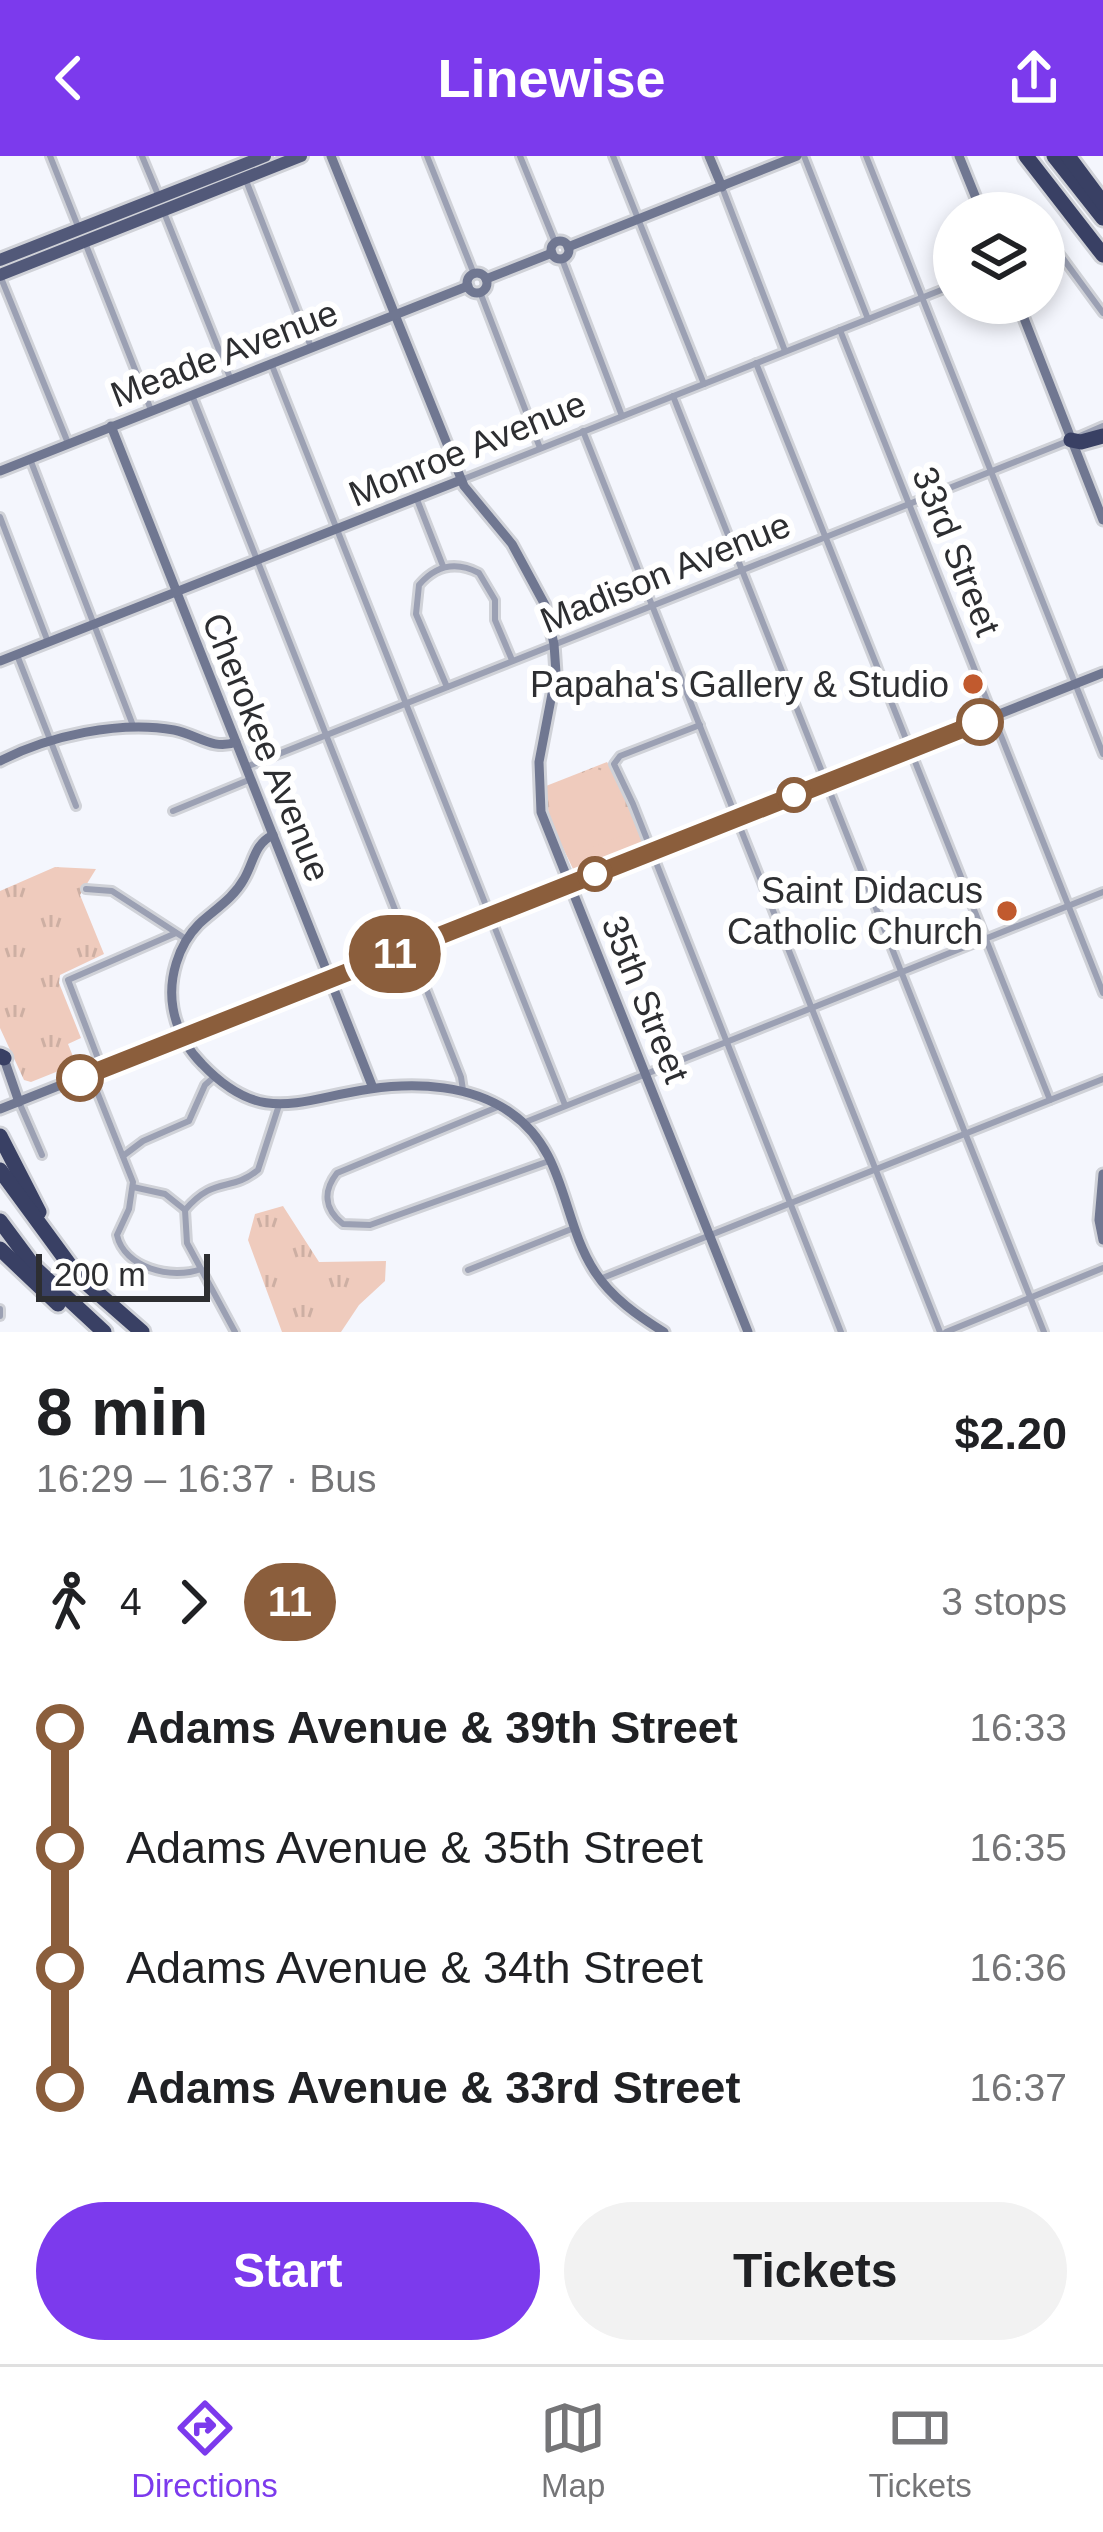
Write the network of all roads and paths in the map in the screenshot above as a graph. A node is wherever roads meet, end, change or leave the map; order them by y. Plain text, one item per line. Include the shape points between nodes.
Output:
1 (50, 156) edge
2 (142, 156) edge
3 (265, 156) edge
4 (301, 156) edge
5 (332, 156) edge
6 (427, 156) edge
7 (520, 156) edge
8 (614, 156) edge
9 (710, 156) edge
10 (797, 156) edge
11 (866, 156) edge
12 (959, 156) edge
13 (1026, 156) edge
14 (1054, 156) edge
15 (1068, 156) edge
16 (240, 167) edge
17 (722, 187) junction
18 (974, 192) edge
19 (1103, 203) edge
20 (161, 204) junction
21 (1103, 218) edge
22 (638, 219) junction
23 (82, 235) junction
24 (556, 252) junction
25 (1103, 255) edge
26 (0, 260) edge
27 (1065, 268) edge
28 (474, 274) junction
29 (0, 275) edge
30 (486, 279) junction
31 (468, 286) junction
32 (480, 292) junction
33 (933, 294) edge
34 (922, 298) junction
35 (1103, 313) edge
36 (395, 315) junction
37 (868, 319) junction
38 (1026, 324) edge
39 (840, 330) junction
40 (311, 347) junction
41 (785, 352) junction
42 (271, 363) junction
43 (756, 363) junction
44 (231, 380) junction
45 (704, 384) junction
46 (192, 395) junction
47 (673, 396) junction
48 (151, 410) junction
49 (622, 416) junction
50 (1103, 425) edge
51 (111, 426) junction
52 (584, 431) junction
53 (1103, 436) edge
54 (1071, 440) junction
55 (68, 443) junction
56 (540, 448) junction
57 (30, 459) junction
58 (0, 471) edge
59 (991, 471) junction
60 (461, 480) junction
61 (416, 497) junction
62 (909, 504) junction
63 (0, 517) edge
64 (1103, 520) edge
65 (335, 529) junction
66 (825, 537) junction
67 (255, 561) junction
68 (444, 567) junction
69 (743, 570) junction
70 (176, 591) junction
71 (653, 605) junction
72 (94, 624) junction
73 (48, 643) junction
74 (554, 644) junction
75 (17, 655) junction
76 (512, 661) junction
77 (0, 662) edge
78 (1103, 673) edge
79 (1076, 684) junction
80 (447, 687) junction
81 (405, 704) junction
82 (994, 716) junction
83 (700, 725) junction
84 (134, 728) junction
85 (324, 735) junction
86 (51, 742) junction
87 (236, 742) junction
88 (911, 749) junction
89 (1103, 754) edge
90 (0, 761) edge
91 (246, 766) junction
92 (251, 779) junction
93 (826, 782) junction
94 (76, 806) dead end
95 (173, 811) dead end
96 (737, 818) junction
97 (273, 835) junction
98 (651, 852) junction
99 (571, 884) junction
100 (86, 889) dead end
101 (1103, 892) edge
102 (1069, 905) junction
103 (490, 916) junction
104 (181, 936) junction
105 (986, 938) junction
106 (410, 948) junction
107 (901, 971) junction
108 (329, 980) junction
109 (1103, 993) edge
110 (812, 1007) junction
111 (182, 1038) junction
112 (726, 1041) junction
113 (1, 1055) edge
114 (102, 1069) junction
115 (646, 1072) junction
116 (90, 1074) junction
117 (214, 1077) junction
118 (1103, 1079) edge
119 (373, 1088) junction
120 (463, 1091) junction
121 (1050, 1100) junction
122 (19, 1102) junction
123 (279, 1105) junction
124 (565, 1105) junction
125 (500, 1106) junction
126 (1, 1109) edge
127 (523, 1123) junction
128 (0, 1136) edge
129 (965, 1136) junction
130 (42, 1155) dead end
131 (123, 1156) junction
132 (552, 1160) junction
133 (0, 1170) edge
134 (877, 1171) junction
135 (1102, 1180) edge
136 (134, 1187) junction
137 (791, 1205) junction
138 (185, 1210) junction
139 (0, 1221) edge
140 (574, 1228) junction
141 (710, 1236) junction
142 (49, 1237) junction
143 (1103, 1240) edge
144 (0, 1249) edge
145 (1103, 1268) edge
146 (201, 1269) junction
147 (468, 1270) dead end
148 (601, 1279) junction
149 (1030, 1298) junction
150 (83, 1315) junction
151 (104, 1332) edge
152 (142, 1332) edge
153 (235, 1332) edge
154 (664, 1332) edge
155 (748, 1332) edge
156 (841, 1332) edge
157 (943, 1332) edge
158 (1044, 1332) edge

1 - 23 street
2 - 20 street
3 - 16 main road
4 - 16 main road
5 - 36 street, 35th Street
6 - 28 street
7 - 24 street
8 - 22 street
9 - 17 street
10 - 17 street
10 - 37 street
11 - 34 street
12 - 18 street
13 - 25 highway
14 - 21 highway
15 - 19 highway
16 - 20 main road
16 - 40 street
17 - 22 street
17 - 41 street
20 - 23 main road
20 - 44 street
22 - 24 street
22 - 45 street
23 - 26 main road
23 - 29 main road
23 - 48 street
24 - 30 street
24 - 49 street
27 - 35 street
28 - 30 street
28 - 31 street
29 - 55 street
30 - 32 street
31 - 32 street
31 - 36 street, Meade Avenue
32 - 56 street
33 - 34 street, Monroe Avenue
34 - 37 street, Monroe Avenue
34 - 59 street
36 - 40 street, Meade Avenue
36 - 60 street, 35th Street
37 - 39 street, Monroe Avenue
38 - 54 street
39 - 41 street, Monroe Avenue
39 - 62 street, 33rd Street
40 - 42 street, Meade Avenue
41 - 43 street, Monroe Avenue
42 - 44 street, Meade Avenue
42 - 65 street
43 - 45 street, Monroe Avenue
43 - 66 street
44 - 46 street, Meade Avenue
45 - 47 street, Monroe Avenue
46 - 48 street, Meade Avenue
46 - 67 street
47 - 49 street, Monroe Avenue
47 - 69 street
48 - 51 street, Meade Avenue
49 - 52 street, Monroe Avenue
50 - 54 street, Madison Avenue
51 - 55 street, Meade Avenue
51 - 70 street, Cherokee Avenue
52 - 56 street, Monroe Avenue
52 - 71 street
53 - 54 highway
54 - 59 street, Madison Avenue
54 - 64 street
55 - 57 street, Meade Avenue
56 - 60 street, Monroe Avenue
57 - 58 street, Meade Avenue
57 - 72 street
59 - 62 street, Madison Avenue
59 - 79 street
60 - 61 street, Monroe Avenue
60 - 74 street, 35th Street via 531,573
61 - 65 street, Monroe Avenue
61 - 68 street
62 - 66 street, Madison Avenue
62 - 82 street, 33rd Street
63 - 73 street
65 - 67 street, Monroe Avenue
65 - 81 street
66 - 69 street, Madison Avenue
66 - 88 street
67 - 70 street, Monroe Avenue
67 - 85 street
68 - 76 street via 467,567 488,584
68 - 80 street via 423,579 415,599
69 - 71 street, Madison Avenue
69 - 93 street
70 - 72 street, Monroe Avenue
70 - 87 street, Cherokee Avenue
71 - 74 street, Madison Avenue
71 - 83 street
72 - 73 street, Monroe Avenue
72 - 84 street
73 - 75 street, Monroe Avenue
74 - 76 street, Madison Avenue
74 - 99 street, 35th Street via 538,794
75 - 77 street, Monroe Avenue
75 - 86 street
76 - 80 street, Madison Avenue
78 - 79 street
79 - 82 street
79 - 89 street
80 - 81 street, Madison Avenue
81 - 85 street, Madison Avenue
81 - 103 street
82 - 88 street
82 - 102 street, 33rd Street
83 - 96 street
83 - 98 street via 614,764
84 - 86 street
84 - 87 street via 174,730 216,746
85 - 91 street, Madison Avenue
85 - 106 street
86 - 90 street
86 - 94 street
87 - 91 street, Cherokee Avenue
88 - 93 street
88 - 105 street
91 - 92 street, Cherokee Avenue
92 - 95 street
92 - 97 street, Cherokee Avenue
93 - 96 street
93 - 107 street
96 - 98 street
96 - 110 street
97 - 104 street via 258,846 234,894
97 - 108 street, Cherokee Avenue
98 - 99 street
98 - 112 street
99 - 103 street
99 - 115 street, 35th Street
100 - 104 street via 112,891
101 - 102 street
102 - 105 street
102 - 109 street, 33rd Street
103 - 106 street
103 - 124 street
104 - 111 street via 171,988
104 - 114 street via 68,980
105 - 107 street
105 - 121 street
106 - 108 street
106 - 120 street
107 - 110 street
107 - 129 street
108 - 111 street
108 - 119 street, Cherokee Avenue
110 - 112 street
110 - 134 street
111 - 114 street
111 - 117 street
112 - 115 street
112 - 137 street
113 - 122 street
114 - 116 street
115 - 124 street
115 - 141 street, 35th Street
116 - 122 street
116 - 131 street
117 - 123 street
117 - 131 street via 189,1121
118 - 121 street
119 - 120 street
119 - 123 street
120 - 125 street
121 - 129 street
122 - 126 street
122 - 130 street
123 - 138 street via 258,1170 204,1190
124 - 127 street
125 - 127 street
125 - 132 street via 345,1168 328,1185 329,1207 343,1224 370,1225
127 - 132 street
128 - 142 highway
129 - 134 street
129 - 149 street
131 - 136 street
132 - 140 street
133 - 142 highway
134 - 137 street
134 - 157 street
135 - 143 street
136 - 138 street via 165,1194
136 - 146 street via 117,1234 122,1252 183,1275
137 - 141 street
137 - 156 street
138 - 146 street via 187,1243
139 - 150 highway
140 - 147 street
140 - 148 street
141 - 148 street
141 - 155 street, 35th Street
142 - 152 highway via 77,1275
144 - 150 highway via 53,1301
145 - 149 street
146 - 153 street
148 - 154 street
149 - 157 street
149 - 158 street
150 - 151 highway

